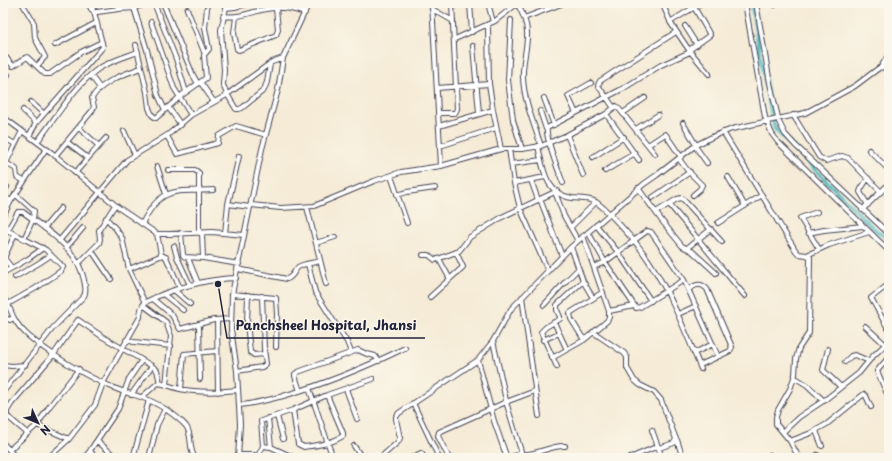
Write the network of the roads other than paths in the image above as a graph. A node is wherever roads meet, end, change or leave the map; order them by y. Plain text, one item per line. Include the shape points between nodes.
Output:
1 (22, 3) edge
2 (87, 3) edge
3 (99, 3) edge
4 (150, 3) edge
5 (154, 3) edge
6 (163, 3) edge
7 (227, 3) edge
8 (251, 3) edge
9 (309, 3) edge
10 (432, 3) edge
11 (452, 3) edge
12 (470, 3) edge
13 (488, 3) edge
14 (518, 3) edge
15 (544, 3) edge
16 (564, 3) edge
17 (662, 3) edge
18 (701, 3) edge
19 (745, 3) edge
20 (756, 3) edge
21 (694, 7) junction
22 (134, 8) junction
23 (207, 8) dead end
24 (225, 8) junction
25 (276, 8) junction
26 (187, 9) dead end
27 (432, 9) junction
28 (548, 9) junction
29 (93, 11) junction
30 (305, 13) junction
31 (223, 16) junction
32 (236, 17) junction
33 (524, 18) junction
34 (511, 20) dead end
35 (453, 21) junction
36 (670, 21) junction
37 (151, 22) dead end
38 (493, 22) junction
39 (96, 23) junction
40 (488, 25) junction
41 (685, 26) dead end
42 (472, 32) junction
43 (676, 32) junction
44 (455, 39) junction
45 (102, 42) junction
46 (136, 44) dead end
47 (55, 45) dead end
48 (697, 45) junction
49 (473, 46) dead end
50 (690, 51) junction
51 (138, 52) junction
52 (204, 52) junction
53 (3, 54) edge
54 (889, 54) edge
55 (283, 58) junction
56 (270, 64) junction
57 (37, 66) junction
58 (881, 67) junction
59 (141, 68) junction
60 (889, 70) edge
61 (3, 74) edge
62 (709, 74) dead end
63 (8, 76) dead end
64 (91, 76) junction
65 (591, 83) dead end
66 (199, 84) junction
67 (476, 84) junction
68 (489, 84) junction
69 (456, 86) junction
70 (100, 88) junction
71 (437, 88) junction
72 (186, 92) junction
73 (227, 94) junction
74 (180, 97) junction
75 (544, 98) dead end
76 (605, 98) junction
77 (645, 98) dead end
78 (31, 102) dead end
79 (214, 102) junction
80 (614, 108) junction
81 (167, 109) junction
82 (23, 110) dead end
83 (493, 110) junction
84 (540, 111) dead end
85 (622, 112) junction
86 (439, 113) junction
87 (479, 113) junction
88 (576, 113) junction
89 (44, 114) junction
90 (606, 114) junction
91 (191, 115) junction
92 (658, 115) dead end
93 (793, 115) junction
94 (3, 117) edge
95 (777, 119) junction
96 (768, 122) junction
97 (36, 123) junction
98 (682, 123) dead end
99 (181, 125) junction
100 (554, 125) junction
101 (440, 126) junction
102 (79, 128) junction
103 (496, 128) junction
104 (546, 129) junction
105 (636, 129) junction
106 (22, 131) junction
107 (124, 131) dead end
108 (723, 132) junction
109 (266, 135) junction
110 (567, 135) junction
111 (29, 136) junction
112 (166, 136) junction
113 (3, 137) edge
114 (624, 137) junction
115 (106, 138) dead end
116 (38, 142) junction
117 (67, 142) junction
118 (550, 143) junction
119 (15, 144) junction
120 (648, 145) junction
121 (99, 146) junction
122 (440, 146) junction
123 (540, 146) junction
124 (696, 146) junction
125 (46, 149) junction
126 (501, 149) junction
127 (509, 149) junction
128 (522, 149) junction
129 (869, 150) dead end
130 (635, 153) junction
131 (654, 154) dead end
132 (135, 155) junction
133 (55, 156) junction
134 (239, 156) dead end
135 (593, 157) dead end
136 (88, 158) junction
137 (680, 158) junction
138 (541, 160) junction
139 (639, 160) dead end
140 (707, 163) dead end
141 (511, 164) junction
142 (157, 166) dead end
143 (441, 166) junction
144 (168, 170) dead end
145 (889, 170) edge
146 (605, 171) dead end
147 (690, 172) junction
148 (75, 173) junction
149 (583, 175) dead end
150 (391, 176) junction
151 (545, 177) junction
152 (728, 177) dead end
153 (868, 178) junction
154 (531, 180) junction
155 (24, 181) junction
156 (514, 183) junction
157 (563, 183) dead end
158 (3, 184) edge
159 (889, 184) edge
160 (435, 188) dead end
161 (638, 188) junction
162 (199, 190) junction
163 (213, 190) dead end
164 (556, 191) junction
165 (881, 192) junction
166 (15, 194) junction
167 (100, 194) junction
168 (166, 194) junction
169 (693, 194) dead end
170 (3, 195) edge
171 (397, 195) junction
172 (762, 195) junction
173 (652, 198) dead end
174 (539, 200) junction
175 (11, 201) junction
176 (596, 202) junction
177 (228, 204) junction
178 (669, 204) junction
179 (115, 205) junction
180 (868, 205) junction
181 (250, 206) junction
182 (745, 206) junction
183 (307, 207) junction
184 (62, 208) dead end
185 (520, 208) junction
186 (862, 210) junction
187 (656, 212) junction
188 (817, 212) dead end
189 (609, 214) junction
190 (3, 216) edge
191 (106, 218) junction
192 (33, 219) junction
193 (407, 223) dead end
194 (718, 223) dead end
195 (142, 224) junction
196 (596, 226) junction
197 (863, 226) junction
198 (571, 227) junction
199 (3, 228) edge
200 (44, 228) junction
201 (83, 228) dead end
202 (711, 229) junction
203 (8, 230) junction
204 (588, 232) junction
205 (869, 232) junction
206 (181, 233) junction
207 (200, 233) junction
208 (225, 233) junction
209 (808, 233) junction
210 (888, 233) edge
211 (15, 234) junction
212 (158, 234) junction
213 (244, 235) junction
214 (583, 236) junction
215 (334, 237) dead end
216 (3, 238) edge
217 (24, 239) junction
218 (698, 240) junction
219 (59, 241) junction
220 (578, 241) junction
221 (633, 241) junction
222 (722, 242) dead end
223 (316, 243) junction
224 (174, 246) dead end
225 (571, 247) junction
226 (43, 248) junction
227 (66, 248) junction
228 (687, 248) junction
229 (819, 249) junction
230 (92, 251) junction
231 (889, 251) edge
232 (456, 252) junction
233 (618, 252) junction
234 (423, 254) dead end
235 (51, 255) junction
236 (160, 255) junction
237 (807, 255) junction
238 (562, 256) junction
239 (188, 258) junction
240 (203, 258) junction
241 (439, 259) junction
242 (320, 261) junction
243 (605, 262) junction
244 (79, 263) junction
245 (239, 264) junction
246 (308, 264) junction
247 (594, 267) junction
248 (12, 268) junction
249 (129, 269) junction
250 (238, 269) junction
251 (578, 269) junction
252 (548, 271) junction
253 (3, 273) edge
254 (716, 273) dead end
255 (15, 277) dead end
256 (236, 278) junction
257 (450, 279) junction
258 (111, 280) dead end
259 (684, 280) junction
260 (583, 281) junction
261 (198, 283) junction
262 (326, 284) dead end
263 (889, 284) edge
264 (190, 285) junction
265 (180, 288) junction
266 (689, 289) junction
267 (174, 290) junction
268 (667, 291) junction
269 (603, 292) junction
270 (163, 294) junction
271 (232, 294) junction
272 (248, 295) junction
273 (262, 296) junction
274 (745, 296) dead end
275 (3, 297) edge
276 (430, 297) dead end
277 (522, 297) junction
278 (593, 298) junction
279 (153, 299) junction
280 (651, 301) junction
281 (8, 304) junction
282 (144, 304) junction
283 (190, 304) dead end
284 (544, 305) dead end
285 (634, 306) junction
286 (696, 306) junction
287 (183, 310) dead end
288 (609, 311) junction
289 (678, 314) junction
290 (3, 317) edge
291 (13, 318) junction
292 (231, 319) junction
293 (217, 320) junction
294 (554, 322) junction
295 (199, 324) junction
296 (865, 326) dead end
297 (889, 330) edge
298 (593, 332) junction
299 (559, 334) junction
300 (126, 340) junction
301 (543, 340) junction
302 (584, 340) junction
303 (492, 341) junction
304 (712, 344) junction
305 (888, 344) edge
306 (41, 345) junction
307 (171, 346) junction
308 (276, 347) dead end
309 (122, 348) junction
310 (406, 348) dead end
311 (828, 349) dead end
312 (567, 350) junction
313 (217, 351) junction
314 (200, 352) junction
315 (351, 352) junction
316 (694, 353) junction
317 (54, 354) junction
318 (264, 354) junction
319 (718, 356) junction
320 (889, 357) edge
321 (552, 358) junction
322 (142, 360) junction
323 (478, 360) junction
324 (379, 361) junction
325 (869, 361) junction
326 (845, 362) dead end
327 (3, 365) edge
328 (25, 365) junction
329 (152, 366) junction
330 (557, 367) dead end
331 (79, 370) junction
332 (237, 371) junction
333 (794, 377) junction
334 (200, 379) dead end
335 (373, 379) dead end
336 (103, 383) junction
337 (160, 383) junction
338 (166, 385) junction
339 (841, 387) junction
340 (309, 388) junction
341 (346, 388) junction
342 (181, 389) junction
343 (238, 390) junction
344 (300, 391) junction
345 (536, 391) junction
346 (3, 392) edge
347 (218, 392) junction
348 (125, 393) junction
349 (131, 395) junction
350 (328, 395) junction
351 (142, 397) junction
352 (889, 398) edge
353 (149, 400) junction
354 (824, 400) junction
355 (313, 402) junction
356 (506, 402) junction
357 (413, 404) junction
358 (239, 405) junction
359 (872, 407) dead end
360 (490, 408) junction
361 (165, 410) junction
362 (293, 410) junction
363 (277, 416) junction
364 (539, 416) dead end
365 (268, 418) junction
366 (357, 419) dead end
367 (37, 424) junction
368 (652, 430) dead end
369 (816, 431) junction
370 (783, 432) junction
371 (27, 434) junction
372 (69, 439) junction
373 (283, 439) dead end
374 (676, 439) junction
375 (790, 440) junction
376 (97, 441) junction
377 (3, 443) edge
378 (328, 444) junction
379 (263, 446) junction
380 (354, 446) dead end
381 (565, 446) dead end
382 (822, 446) dead end
383 (270, 447) junction
384 (658, 447) junction
385 (9, 450) junction
386 (90, 451) junction
387 (520, 454) junction
388 (238, 456) edge
389 (258, 456) junction
390 (640, 456) edge
391 (16, 458) edge
392 (48, 458) edge
393 (84, 458) edge
394 (96, 458) edge
395 (117, 458) edge
396 (133, 458) edge
397 (149, 458) edge
398 (194, 458) edge
399 (264, 458) edge
400 (295, 458) edge
401 (333, 458) edge
402 (362, 458) edge
403 (380, 458) edge
404 (411, 458) edge
405 (425, 458) edge
406 (439, 458) edge
407 (449, 458) edge
408 (507, 458) edge
409 (630, 458) edge
410 (662, 458) edge
411 (683, 458) edge
412 (799, 458) edge

1 - 57 street via 34,23 35,38 45,57
2 - 29 street
3 - 29 street
4 - 22 street
5 - 72 street
6 - 66 street
7 - 24 street
8 - 24 street
9 - 30 street
10 - 27 street
11 - 35 street
12 - 42 street
13 - 38 street
14 - 33 street
14 - 38 street
15 - 28 street
16 - 28 street
17 - 36 street
18 - 21 street
19 - 96 street
20 - 95 street
21 - 36 street
21 - 48 street via 710,35
22 - 29 street
22 - 81 street via 158,94
23 - 52 street via 205,28 209,49
24 - 31 street
25 - 30 street
25 - 32 street
25 - 32 street via 276,35 239,50 234,33
26 - 52 street
27 - 35 street
27 - 71 street
28 - 33 street
29 - 39 street
30 - 55 street
31 - 32 street
31 - 73 street via 223,85
33 - 123 street via 527,33 522,78
34 - 128 street via 508,80 513,120
35 - 44 street
36 - 43 street
37 - 74 street via 172,82
38 - 40 street
39 - 45 street
39 - 47 street
40 - 42 street
40 - 68 street
41 - 48 street
42 - 44 street
43 - 50 street
43 - 76 street via 600,81 598,85
44 - 69 street
45 - 57 street via 81,52 50,74 45,74
45 - 89 street via 102,49
46 - 51 street
48 - 50 street
49 - 67 street
50 - 62 street
50 - 76 street via 656,67
51 - 59 street
51 - 64 street via 118,59
52 - 66 street via 206,77
53 - 57 street via 13,66 27,57
54 - 58 street
55 - 56 street
55 - 109 street via 278,90
56 - 73 street
56 - 73 street via 264,90 242,108 236,109
58 - 60 street
58 - 93 street via 844,93 805,113
59 - 70 street
59 - 81 street via 152,115 156,118
61 - 63 street
64 - 70 street
64 - 116 street via 67,102
65 - 88 street via 568,96
66 - 72 street
66 - 79 street
67 - 68 street
67 - 69 street
67 - 87 street
68 - 83 street
69 - 71 street
69 - 86 street via 457,111
70 - 102 street via 92,98 92,111
71 - 86 street
72 - 74 street
73 - 79 street
74 - 81 street
74 - 91 street
75 - 100 street
76 - 80 street
76 - 88 street
77 - 85 street
78 - 89 street
79 - 91 street
80 - 85 street via 617,106
80 - 90 street
81 - 99 street
82 - 97 street
83 - 87 street
83 - 103 street
84 - 104 street
85 - 105 street
86 - 101 street
87 - 101 street
88 - 100 street
89 - 97 street
90 - 110 street
90 - 114 street
91 - 99 street
92 - 105 street
93 - 95 street
93 - 153 street via 822,159 829,161 846,156
94 - 106 street
95 - 96 street
95 - 186 street via 788,138
96 - 108 street
96 - 197 street via 778,142
97 - 111 street
98 - 124 street
99 - 112 street
100 - 104 street
101 - 122 street
102 - 117 street
102 - 121 street
103 - 122 street
103 - 126 street
104 - 118 street
105 - 120 street
106 - 111 street
106 - 119 street
107 - 132 street
108 - 124 street
108 - 172 street
109 - 112 street via 236,126 219,136 218,143 177,154
109 - 181 street
110 - 118 street
110 - 149 street
111 - 116 street
112 - 132 street
113 - 119 street
114 - 130 street
114 - 135 street
115 - 121 street
116 - 125 street
117 - 133 street
117 - 136 street
118 - 123 street
118 - 157 street
119 - 155 street via 7,164 16,169 17,177
120 - 131 street
120 - 137 street via 664,134
121 - 136 street
122 - 143 street
123 - 128 street
123 - 138 street
124 - 137 street
124 - 140 street
125 - 133 street
125 - 155 street
126 - 127 street
126 - 143 street
127 - 128 street
127 - 141 street
129 - 145 street
130 - 139 street
130 - 146 street
132 - 167 street via 124,163
133 - 148 street
134 - 177 street
136 - 148 street
137 - 147 street
137 - 161 street
138 - 141 street
138 - 151 street
141 - 156 street
142 - 168 street
143 - 150 street
144 - 162 street via 197,171
147 - 169 street via 702,184
147 - 173 street
148 - 167 street
150 - 171 street
150 - 183 street
151 - 154 street
151 - 164 street
152 - 182 street
153 - 165 street
153 - 180 street via 860,192
154 - 156 street
154 - 174 street
155 - 166 street
156 - 185 street
158 - 170 street via 6,187
159 - 165 street
160 - 171 street
161 - 187 street
161 - 189 street
162 - 163 street
162 - 168 street via 178,190
162 - 207 street
164 - 174 street
164 - 176 street via 569,197
164 - 198 street
165 - 180 street
166 - 175 street
166 - 192 street via 34,209
167 - 179 street
167 - 219 street
168 - 195 street via 149,211
170 - 175 street
171 - 193 street
172 - 182 street
172 - 237 street via 796,252
174 - 185 street
174 - 238 street
175 - 190 street
176 - 189 street
176 - 198 street
177 - 181 street
177 - 208 street
178 - 187 street
178 - 202 street via 682,198
178 - 218 street
179 - 191 street
179 - 195 street
180 - 186 street
181 - 183 street
181 - 213 street
182 - 194 street
183 - 223 street
184 - 200 street
185 - 232 street via 470,237
185 - 252 street
186 - 210 street
187 - 228 street via 682,246
188 - 209 street via 800,218
189 - 196 street
189 - 221 street
191 - 230 street via 100,230 100,240
191 - 249 street via 122,238
192 - 200 street
192 - 203 street via 20,211
192 - 217 street
195 - 212 street
196 - 204 street
196 - 233 street
197 - 205 street
197 - 209 street
198 - 220 street
199 - 203 street
200 - 219 street
201 - 227 street
202 - 218 street
202 - 222 street
203 - 211 street
203 - 216 street
204 - 214 street
204 - 243 street
205 - 229 street
205 - 231 street
206 - 207 street
206 - 212 street
206 - 239 street via 183,255
207 - 208 street
207 - 240 street
208 - 213 street
209 - 229 street
211 - 217 street
211 - 248 street via 5,256 5,260
212 - 236 street
213 - 245 street
214 - 220 street
214 - 247 street
215 - 223 street
217 - 226 street
218 - 228 street
218 - 274 street
219 - 227 street
220 - 225 street
221 - 233 street
221 - 259 street via 647,231 651,232
221 - 268 street
223 - 242 street
224 - 264 street
225 - 238 street
225 - 251 street
226 - 235 street
226 - 248 street
227 - 244 street
228 - 254 street
229 - 237 street
230 - 244 street
230 - 258 street
232 - 241 street
232 - 257 street via 463,266
233 - 243 street
233 - 280 street
234 - 241 street via 435,260
235 - 255 street
235 - 281 street via 63,269
236 - 249 street
236 - 265 street via 166,257
237 - 333 street via 810,257 809,333 798,351
238 - 252 street
239 - 240 street
239 - 261 street
240 - 245 street
241 - 257 street
242 - 246 street
242 - 262 street
243 - 247 street
243 - 285 street
244 - 306 street via 85,294 53,328
245 - 250 street
246 - 250 street via 298,268 287,279
246 - 315 street via 315,292
247 - 269 street
248 - 253 street
249 - 282 street
250 - 256 street
251 - 260 street
251 - 284 street
252 - 277 street
256 - 261 street
256 - 271 street
257 - 276 street
259 - 266 street
259 - 268 street
260 - 278 street
260 - 294 street via 557,305 556,310 560,319
261 - 264 street
263 - 297 street via 871,298
264 - 265 street
265 - 267 street
266 - 286 street
266 - 319 street via 702,284 709,293 732,347
267 - 270 street
267 - 283 street
268 - 280 street
268 - 289 street
269 - 278 street
269 - 288 street
270 - 279 street
270 - 287 street
271 - 272 street
271 - 292 street
272 - 273 street
272 - 318 street via 250,352 254,355
273 - 308 street via 276,299
273 - 318 street
275 - 281 street
277 - 303 street via 507,314
277 - 345 street
278 - 302 street via 573,311 570,316
279 - 282 street
279 - 295 street via 172,315 179,328
280 - 285 street via 638,308
281 - 291 street
282 - 300 street via 140,317
282 - 307 street via 167,324 172,339
285 - 288 street
286 - 289 street
286 - 304 street
288 - 298 street via 607,321
289 - 316 street
290 - 291 street via 10,320
291 - 306 street
292 - 293 street
292 - 332 street
293 - 295 street
293 - 313 street
294 - 299 street
294 - 301 street via 541,330
295 - 314 street
296 - 305 street
298 - 302 street
298 - 374 street via 627,356 628,368 634,380 654,392 661,400
299 - 301 street
299 - 312 street
300 - 307 street
300 - 309 street
301 - 321 street
302 - 312 street
303 - 323 street
303 - 356 street
304 - 316 street
304 - 319 street
305 - 325 street
306 - 317 street
306 - 328 street
307 - 338 street
309 - 317 street via 78,320
309 - 322 street
309 - 336 street
310 - 324 street
311 - 339 street via 824,370
312 - 321 street
313 - 314 street
313 - 347 street
314 - 334 street
314 - 342 street via 186,353 183,356
315 - 324 street via 360,350
315 - 344 street via 296,373
316 - 319 street via 701,367
317 - 331 street
317 - 371 street via 7,411 7,416
318 - 332 street via 267,362 264,366
320 - 352 street via 876,370
321 - 330 street
322 - 329 street
322 - 348 street via 129,380
323 - 357 street
323 - 360 street
324 - 340 street
325 - 326 street via 855,355
325 - 339 street
327 - 328 street
328 - 346 street
329 - 337 street via 157,370
329 - 349 street
331 - 336 street
331 - 367 street
332 - 343 street
333 - 354 street
333 - 370 street via 777,413 776,424
335 - 341 street
336 - 348 street
336 - 372 street via 95,405
337 - 338 street
337 - 351 street
338 - 342 street
339 - 354 street
340 - 344 street
340 - 355 street
341 - 350 street
341 - 366 street
342 - 347 street
343 - 347 street
343 - 358 street
344 - 358 street via 256,404
345 - 356 street
345 - 364 street
348 - 349 street
348 - 376 street via 118,409
349 - 351 street
350 - 355 street
350 - 378 street via 343,434 341,438
351 - 353 street
353 - 361 street
353 - 396 street
354 - 370 street via 798,417
355 - 362 street
355 - 378 street
356 - 360 street
356 - 387 street
357 - 403 street via 396,416 400,438
357 - 406 street
358 - 388 street
359 - 369 street via 864,394
360 - 407 street via 439,432 438,436
360 - 408 street
361 - 397 street via 157,425
361 - 398 street via 187,428
362 - 363 street
362 - 378 street via 298,444 304,447
363 - 365 street
363 - 373 street
365 - 379 street via 260,423
365 - 383 street
367 - 371 street
367 - 372 street
368 - 384 street
369 - 375 street
369 - 382 street
370 - 375 street
371 - 385 street
372 - 392 street
374 - 384 street via 674,443
374 - 411 street
375 - 412 street
376 - 386 street
376 - 395 street
377 - 385 street
378 - 401 street
379 - 383 street
379 - 389 street
380 - 402 street
381 - 387 street
383 - 400 street
384 - 390 street
384 - 410 street
385 - 391 street
386 - 393 street
386 - 394 street
387 - 408 street
388 - 389 street
389 - 399 street
390 - 409 street
404 - 405 street via 421,453

